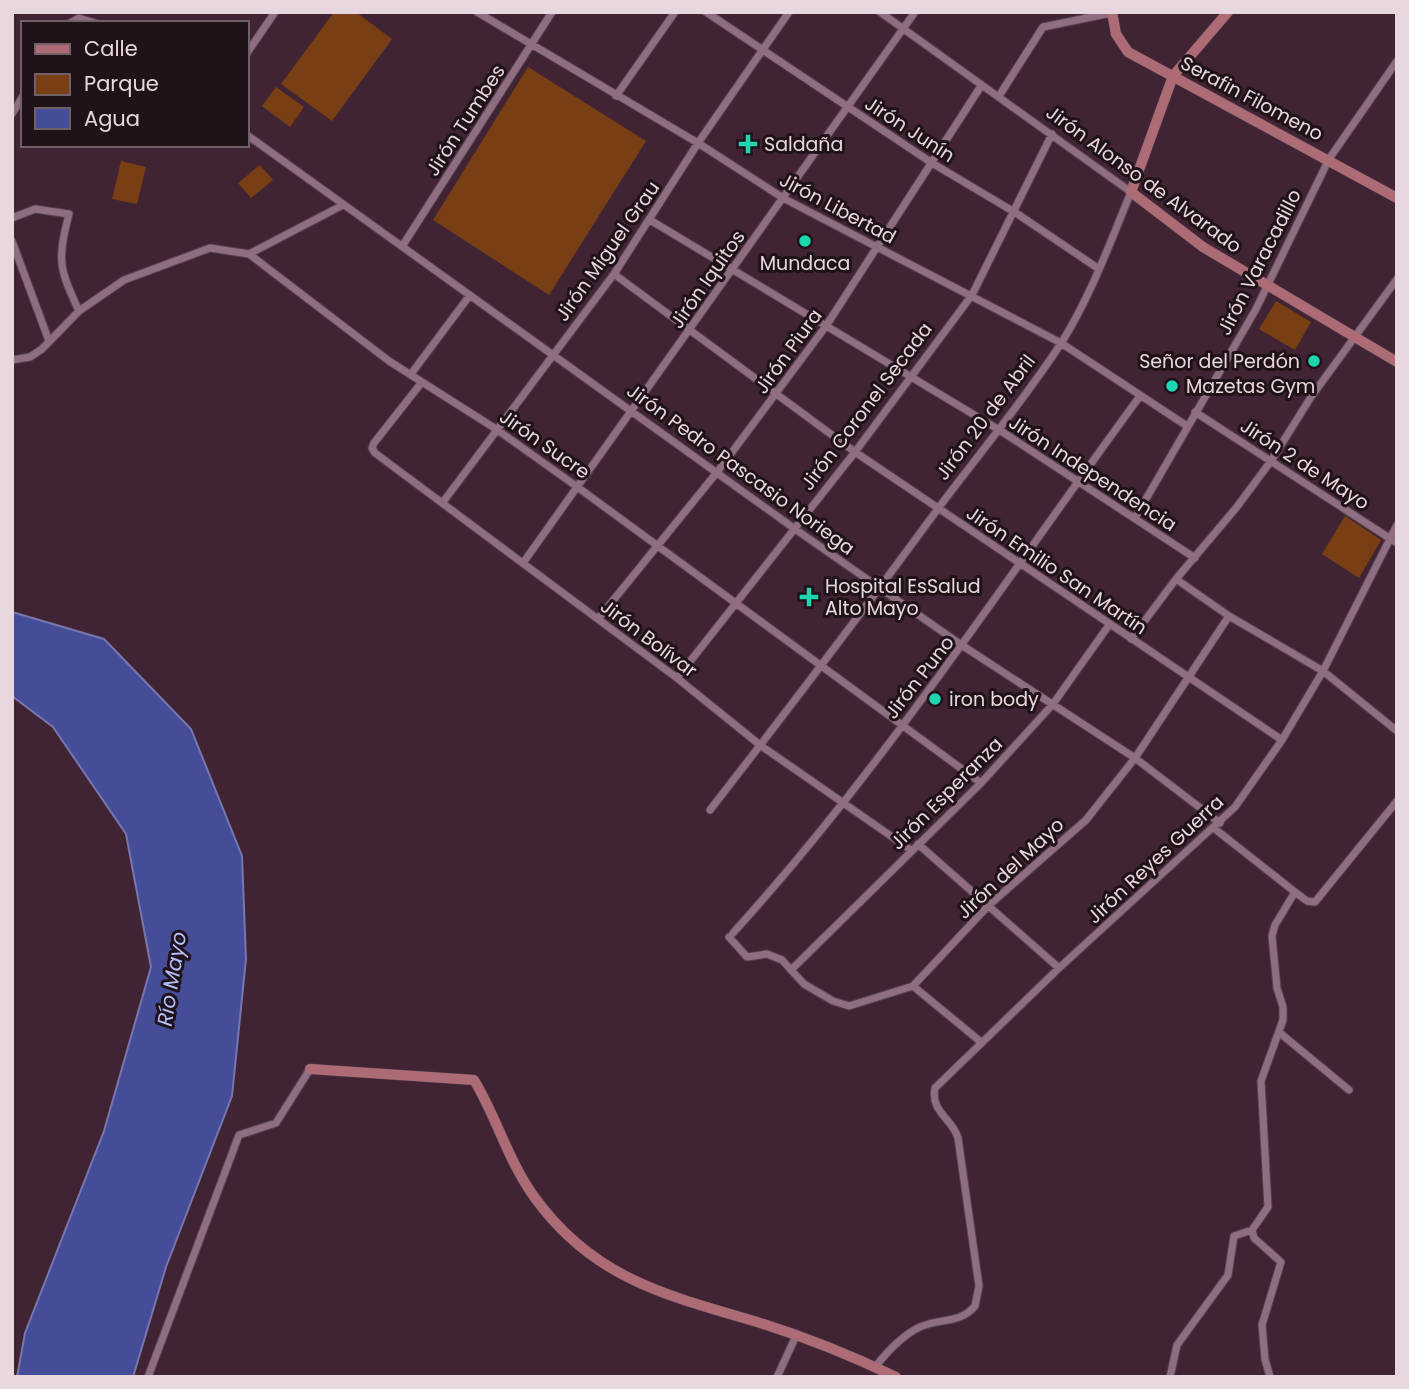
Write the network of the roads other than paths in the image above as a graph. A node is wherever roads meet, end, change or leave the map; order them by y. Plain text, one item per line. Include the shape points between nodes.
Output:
1 (275, 12) edge
2 (477, 12) edge
3 (552, 12) edge
4 (675, 12) edge
5 (706, 12) edge
6 (789, 12) edge
7 (880, 12) edge
8 (915, 12) edge
9 (1228, 12) edge
10 (1112, 13) edge
11 (904, 29) junction
12 (532, 46) junction
13 (764, 51) junction
14 (248, 52) edge
15 (1397, 61) edge
16 (1173, 76) junction
17 (981, 86) junction
18 (616, 96) junction
19 (999, 96) junction
20 (846, 106) junction
21 (1052, 134) junction
22 (248, 136) edge
23 (698, 143) junction
24 (1329, 159) junction
25 (932, 163) junction
26 (1131, 192) junction
27 (783, 198) junction
28 (1397, 198) edge
29 (343, 205) junction
30 (1016, 213) junction
31 (12, 218) edge
32 (650, 220) junction
33 (12, 241) edge
34 (403, 245) junction
35 (878, 248) junction
36 (248, 254) junction
37 (1099, 269) junction
38 (732, 270) junction
39 (614, 274) junction
40 (1397, 279) edge
41 (1266, 284) junction
42 (470, 295) junction
43 (972, 295) junction
44 (79, 311) junction
45 (826, 326) junction
46 (691, 331) junction
47 (1357, 337) junction
48 (49, 341) junction
49 (1061, 343) junction
50 (552, 355) junction
51 (12, 360) edge
52 (1397, 362) edge
53 (411, 374) junction
54 (911, 376) junction
55 (422, 382) junction
56 (776, 393) junction
57 (1140, 396) junction
58 (631, 410) junction
59 (1195, 412) junction
60 (1187, 426) junction
61 (496, 429) junction
62 (1001, 431) junction
63 (855, 452) junction
64 (1271, 461) junction
65 (718, 471) junction
66 (1078, 480) junction
67 (576, 486) junction
68 (443, 502) junction
69 (938, 509) junction
70 (1135, 518) junction
71 (1397, 525) edge
72 (795, 529) junction
73 (1393, 541) edge
74 (659, 545) junction
75 (1195, 558) junction
76 (523, 563) junction
77 (1021, 565) junction
78 (1176, 579) junction
79 (882, 589) junction
80 (737, 602) junction
81 (1229, 615) junction
82 (598, 619) junction
83 (1239, 622) junction
84 (1109, 625) junction
85 (1221, 628) junction
86 (1131, 639) junction
87 (962, 646) junction
88 (820, 664) junction
89 (1323, 671) junction
90 (1189, 675) junction
91 (677, 678) junction
92 (1053, 704) junction
93 (903, 723) junction
94 (1397, 730) edge
95 (1282, 740) junction
96 (760, 745) junction
97 (1135, 758) junction
98 (981, 783) junction
99 (1397, 801) edge
100 (843, 802) junction
101 (710, 810) dead end
102 (1217, 826) junction
103 (918, 844) junction
104 (911, 850) junction
105 (1295, 892) junction
106 (988, 906) junction
107 (747, 957) joint
108 (1059, 968) junction
109 (791, 970) junction
110 (913, 986) junction
111 (1280, 1033) junction
112 (981, 1042) junction
113 (310, 1069) joint
114 (1349, 1090) dead end
115 (1252, 1230) junction
116 (796, 1336) junction
117 (875, 1367) junction
118 (148, 1377) edge
119 (778, 1377) edge
120 (896, 1377) edge
121 (1170, 1377) edge
122 (1270, 1377) edge

1 - 14 street
2 - 12 street, Jirón Libertad
3 - 12 street, Jirón Tumbes
4 - 18 street
5 - 13 street, Jirón Junín
6 - 13 street, Jirón Miguel Grau
7 - 11 street, Jirón Alonso de Alvarado
8 - 11 street, Jirón Iquitos
9 - 16 main road, Jirón 20 de Abril
10 - 16 main road, Serafin Filomeno via 1116,34 1128,52
10 - 19 street via 1043,27
11 - 17 street, Jirón Alonso de Alvarado
11 - 20 street, Jirón Iquitos
12 - 18 street, Jirón Libertad
12 - 34 street, Jirón Tumbes
13 - 20 street, Jirón Junín
13 - 23 street, Jirón Miguel Grau
15 - 24 street, Jirón Varacadillo
16 - 24 main road, Serafin Filomeno
16 - 26 main road, Jirón 20 de Abril
17 - 19 street, Jirón Alonso de Alvarado
17 - 25 street, Jirón Piura
18 - 23 street, Jirón Libertad
19 - 21 street, Jirón Alonso de Alvarado
20 - 25 street, Jirón Junín
20 - 27 street, Jirón Iquitos
21 - 26 street, Jirón Alonso de Alvarado
21 - 30 street, Jirón Coronel Secada
22 - 29 street, Jirón Pedro Pascasio Noriega
23 - 27 street, Jirón Libertad
23 - 32 street, Jirón Miguel Grau
24 - 28 main road, Serafin Filomeno
24 - 41 street, Jirón Varacadillo
25 - 30 street, Jirón Junín
25 - 35 street, Jirón Piura
26 - 37 street, Jirón 20 de Abril
26 - 41 main road, Jirón Alonso de Alvarado via 1203,247
27 - 35 street, Jirón Libertad
27 - 38 street, Jirón Iquitos
29 - 34 street, Jirón Pedro Pascasio Noriega
29 - 36 street
30 - 37 street, Jirón Junín
30 - 43 street, Jirón Coronel Secada
31 - 44 street via 35,209 69,214 60,258 62,274
32 - 38 street, Jirón Independencia
32 - 39 street, Jirón Miguel Grau
33 - 48 street
34 - 42 street, Jirón Pedro Pascasio Noriega
35 - 43 street, Jirón Libertad
35 - 45 street, Jirón Piura
36 - 44 street via 210,248 124,280
36 - 53 street, Jirón Sucre
37 - 49 street, Jirón 20 de Abril
38 - 45 street, Jirón Independencia
38 - 46 street, Jirón Iquitos
39 - 46 street, Jirón Emilio San Martín
39 - 50 street, Jirón Miguel Grau
40 - 47 street
41 - 47 main road, Jirón Alonso de Alvarado
41 - 59 street, Jirón Varacadillo
42 - 50 street, Jirón Pedro Pascasio Noriega
42 - 53 street
43 - 49 street, Jirón Libertad
43 - 54 street, Jirón Coronel Secada
44 - 48 street
45 - 54 street, Jirón Independencia
45 - 56 street, Jirón Piura
46 - 56 street, Jirón Emilio San Martín
46 - 58 street, Jirón Iquitos
47 - 52 main road, Jirón Alonso de Alvarado
47 - 64 street via 1311,397
48 - 51 street via 30,357
49 - 57 street, Jirón Libertad
49 - 62 street, Jirón 20 de Abril
50 - 58 street, Jirón Pedro Pascasio Noriega
50 - 61 street, Jirón Miguel Grau
53 - 55 street, Jirón Sucre
54 - 62 street, Jirón Independencia
54 - 63 street, Jirón Coronel Secada
55 - 61 street, Jirón Sucre
55 - 68 street, Jirón Bolívar via 372,448
56 - 63 street, Jirón Emilio San Martín
56 - 65 street, Jirón Piura
57 - 60 street, Jirón Libertad
57 - 66 street, Jirón Puno
58 - 65 street, Jirón Pedro Pascasio Noriega
58 - 67 street, Jirón Iquitos
59 - 60 street, Jirón Varacadillo
59 - 64 street, Jirón 2 de Mayo
60 - 70 street, Jirón Varacadillo
61 - 67 street, Jirón Sucre
61 - 68 street, Jirón Miguel Grau
62 - 66 street, Jirón Independencia
62 - 69 street, Jirón 20 de Abril
63 - 69 street, Jirón Emilio San Martín
63 - 72 street, Jirón Coronel Secada
64 - 73 street, Jirón 2 de Mayo
64 - 75 street
65 - 72 street, Jirón Pedro Pascasio Noriega
65 - 74 street, Jirón Piura
66 - 70 street, Jirón Independencia
66 - 77 street, Jirón Puno
67 - 74 street, Jirón Sucre
67 - 76 street, Jirón Iquitos
68 - 76 street, Jirón Bolívar
69 - 77 street, Jirón Emilio San Martín
69 - 79 street, Jirón 20 de Abril
70 - 75 street, Jirón Independencia
71 - 73 street, Jirón Reyes Guerra
72 - 79 street, Jirón Pedro Pascasio Noriega
72 - 80 street, Jirón Coronel Secada
73 - 89 street, Jirón Reyes Guerra
74 - 80 street, Jirón Sucre
74 - 82 street, Jirón Piura
75 - 78 street
76 - 82 street, Jirón Bolívar
77 - 84 street, Jirón Emilio San Martín
77 - 87 street, Jirón Puno
78 - 81 street
78 - 86 street
79 - 87 street, Jirón Pedro Pascasio Noriega
79 - 88 street, Jirón 20 de Abril
80 - 88 street, Jirón Sucre
80 - 91 street, Jirón Coronel Secada
81 - 83 street
81 - 85 street, Jirón del Mayo
82 - 91 street, Jirón Bolívar
83 - 85 street
83 - 89 street
84 - 86 street, Jirón Emilio San Martín
84 - 92 street, Jirón Esperanza
85 - 90 street, Jirón del Mayo
86 - 90 street, Jirón Emilio San Martín
87 - 92 street, Jirón Pedro Pascasio Noriega
87 - 93 street, Jirón Puno
88 - 93 street
88 - 96 street, Jirón 20 de Abril
89 - 94 street
89 - 95 street, Jirón Reyes Guerra
90 - 95 street, Jirón Emilio San Martín
90 - 97 street, Jirón del Mayo
91 - 96 street, Jirón Bolívar
92 - 97 street, Jirón Pedro Pascasio Noriega
92 - 98 street, Jirón Esperanza
93 - 98 street
93 - 100 street, Jirón Puno
95 - 102 street, Jirón Reyes Guerra via 1252,786
96 - 100 street, Jirón Bolívar
96 - 101 street, Jirón 20 de Abril
97 - 102 street, Jirón Pedro Pascasio Noriega
97 - 106 street, Jirón del Mayo via 1086,820
98 - 103 street, Jirón Esperanza
99 - 105 street, Jirón Pedro Pascasio Noriega via 1315,902
100 - 104 street, Jirón Bolívar
100 - 107 street, Jirón Puno via 731,935
102 - 105 street, Jirón Pedro Pascasio Noriega
102 - 108 street, Jirón Reyes Guerra
103 - 104 street, Jirón Esperanza
103 - 106 street
104 - 109 street, Jirón Esperanza
105 - 111 street via 1272,936 1283,1007
106 - 108 street
106 - 110 street, Jirón del Mayo
107 - 109 street, Jirón del Mayo via 767,954
108 - 112 street, Jirón Reyes Guerra
109 - 110 street, Jirón del Mayo via 833,1002 849,1006
110 - 112 street
111 - 114 street
111 - 115 street via 1261,1081 1268,1211
112 - 117 street, Jirón Reyes Guerra via 934,1088 933,1095 937,1110 958,1138 979,1286 975,1306 957,1319 914,1330
113 - 116 main road via 474,1080 507,1154 566,1236 606,1266 656,1291
113 - 118 street via 275,1123 239,1135
115 - 121 street via 1234,1236 1228,1275 1177,1345
115 - 122 street via 1254,1238 1281,1262 1262,1325
116 - 117 main road
116 - 119 street
117 - 120 main road

